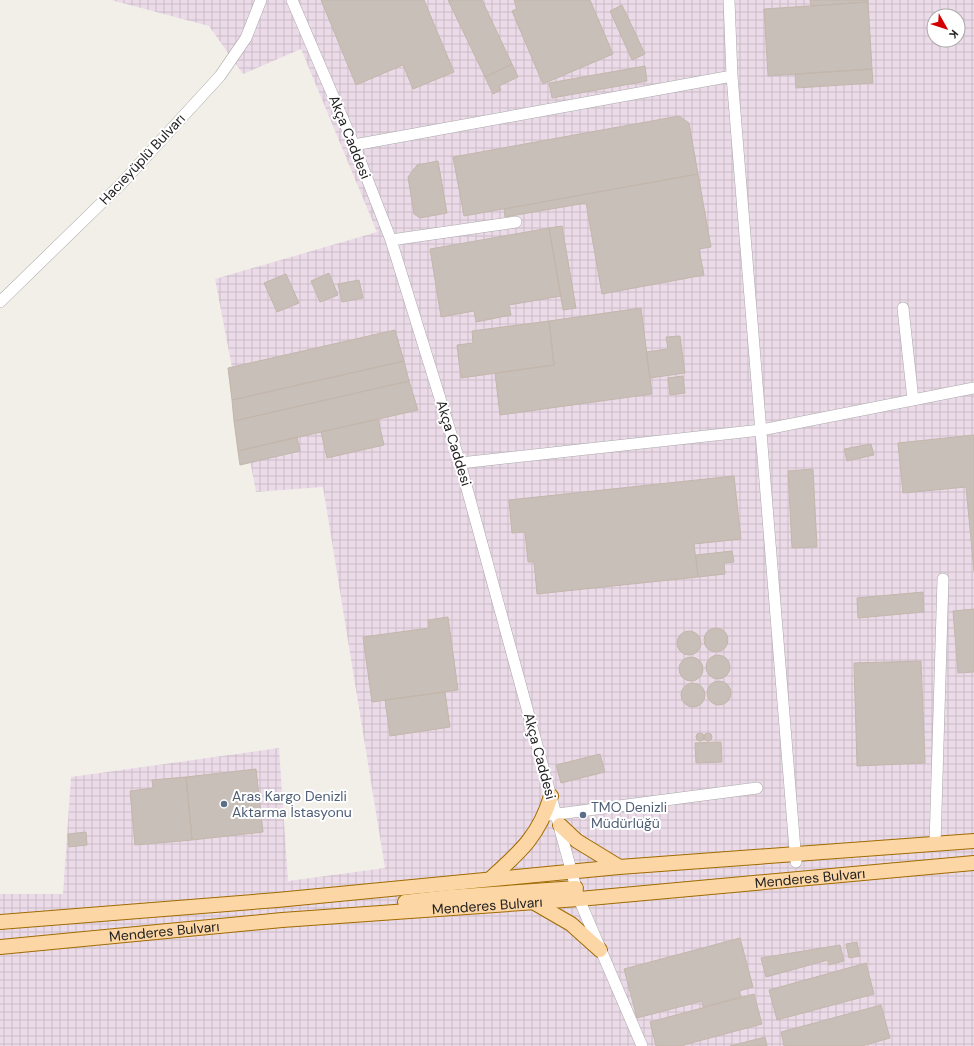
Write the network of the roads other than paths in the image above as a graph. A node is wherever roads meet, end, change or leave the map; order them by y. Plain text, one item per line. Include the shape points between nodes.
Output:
1 (261, 0) edge
2 (292, 0) edge
3 (729, 0) edge
4 (732, 76) junction
5 (354, 146) junction
6 (516, 222) dead end
7 (391, 240) junction
8 (0, 302) edge
9 (903, 308) dead end
10 (974, 388) edge
11 (913, 400) junction
12 (761, 430) junction
13 (460, 463) junction
14 (943, 579) dead end
15 (757, 788) dead end
16 (551, 796) joint
17 (554, 818) junction
18 (974, 841) edge
19 (935, 844) junction
20 (796, 858) junction
21 (974, 863) edge
22 (618, 866) junction
23 (490, 879) junction
24 (575, 884) junction
25 (532, 902) junction
26 (282, 920) junction
27 (0, 922) edge
28 (0, 947) edge
29 (600, 950) junction
30 (642, 1046) edge

1 - 8 street, Hacıeyüplü Bulvarı via 246,38 220,76 122,183
2 - 5 street, Akça Caddesi
3 - 4 street
4 - 5 street
4 - 12 street
5 - 7 street, Akça Caddesi
6 - 7 street
7 - 13 street, Akça Caddesi
9 - 11 street
10 - 11 street
11 - 12 street
12 - 13 street
12 - 20 street
13 - 16 street, Akça Caddesi
14 - 19 street
15 - 17 street
16 - 17 main road
17 - 22 main road via 577,841
17 - 23 main road
17 - 24 street
18 - 19 main road, Menderes Bulvarı
19 - 20 main road, Menderes Bulvarı
20 - 22 main road, Menderes Bulvarı
20 - 24 main road
21 - 24 main road, Menderes Bulvarı
22 - 24 main road, Menderes Bulvarı
23 - 24 main road, Menderes Bulvarı
23 - 27 main road, Menderes Bulvarı
24 - 25 main road, Menderes Bulvarı
24 - 26 main road via 450,896
24 - 29 street
25 - 26 main road, Menderes Bulvarı
25 - 29 main road via 571,924
26 - 28 main road, Menderes Bulvarı
29 - 30 street

